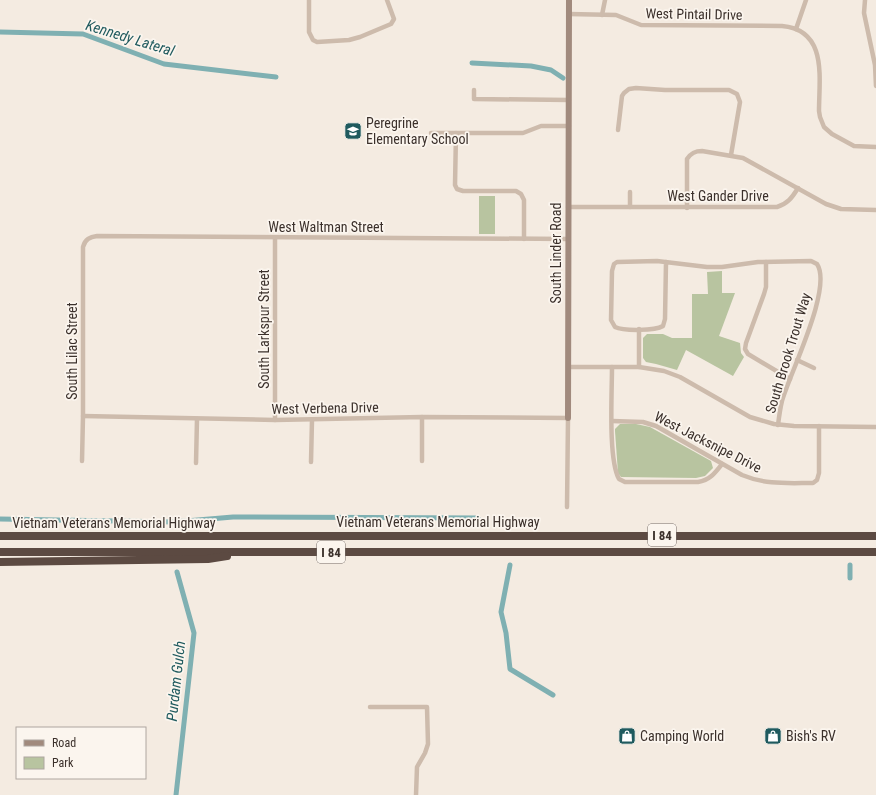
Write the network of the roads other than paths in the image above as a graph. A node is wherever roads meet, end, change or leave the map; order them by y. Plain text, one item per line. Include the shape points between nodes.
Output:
1 (309, 0) edge
2 (387, 0) edge
3 (569, 0) edge
4 (605, 0) edge
5 (806, 0) edge
6 (865, 0) edge
7 (569, 14) junction
8 (602, 15) junction
9 (796, 29) junction
10 (874, 49) edge
11 (876, 86) edge
12 (474, 90) dead end
13 (569, 100) junction
14 (569, 126) junction
15 (618, 130) dead end
16 (431, 133) dead end
17 (456, 133) junction
18 (876, 147) edge
19 (731, 155) junction
20 (798, 188) junction
21 (630, 192) dead end
22 (568, 207) junction
23 (630, 207) junction
24 (687, 208) junction
25 (876, 210) edge
26 (275, 238) junction
27 (524, 239) junction
28 (568, 239) junction
29 (85, 240) joint
30 (666, 262) junction
31 (766, 262) junction
32 (639, 329) junction
33 (797, 360) junction
34 (568, 367) junction
35 (612, 367) junction
36 (639, 367) junction
37 (814, 368) dead end
38 (790, 379) junction
39 (83, 416) junction
40 (422, 417) junction
41 (568, 418) junction
42 (197, 419) junction
43 (275, 420) junction
44 (312, 420) junction
45 (612, 421) junction
46 (778, 425) junction
47 (819, 426) junction
48 (876, 427) edge
49 (82, 461) dead end
50 (422, 461) dead end
51 (311, 462) dead end
52 (196, 463) dead end
53 (722, 464) junction
54 (568, 507) dead end
55 (0, 536) edge
56 (876, 536) edge
57 (0, 552) edge
58 (264, 552) junction
59 (876, 552) edge
60 (0, 562) edge
61 (370, 707) dead end
62 (416, 795) edge

1 - 2 street via 309,32 312,40 317,42 349,40 391,24 394,19
3 - 7 street, South Linder Road
4 - 8 street
5 - 9 street
6 - 10 street via 864,13
7 - 8 street, West Pintail Drive
7 - 13 street, South Linder Road
8 - 9 street, West Pintail Drive via 616,15 641,25 782,26
9 - 18 street via 811,40 818,55 819,111 824,127 854,146
10 - 11 street
12 - 13 street via 474,99
13 - 14 street, South Linder Road
14 - 17 street via 541,126 523,133
14 - 22 street, South Linder Road
15 - 19 street via 621,99 629,89 729,90 737,94 740,102
16 - 17 street
17 - 27 street via 457,189 463,192 516,191 521,194 524,200
19 - 20 street via 743,158
19 - 24 street via 702,151 690,154 686,164
20 - 24 street, West Gander Drive via 791,200 782,206
20 - 25 street via 836,208
21 - 23 street
22 - 23 street, West Gander Drive
22 - 28 street, South Linder Road
23 - 24 street, West Gander Drive
26 - 27 street, West Waltman Street
26 - 29 street, West Waltman Street via 97,236
26 - 43 street, South Larkspur Street
27 - 28 street, West Waltman Street
28 - 34 street, South Linder Road
29 - 39 street, South Lilac Street
30 - 31 street via 707,267
30 - 32 street via 663,326 656,329
30 - 32 street via 620,261 614,264 612,320 615,327
31 - 33 street, South Brook Trout Way via 811,261 817,264 820,270 818,300
31 - 38 street via 766,287 745,349 748,354
32 - 36 street
33 - 37 street
33 - 38 street, South Brook Trout Way
34 - 35 street
34 - 41 street, South Linder Road
35 - 36 street
35 - 45 street
36 - 46 street via 674,374 750,417
38 - 46 street, South Brook Trout Way via 782,401
39 - 42 street, West Verbena Drive
39 - 49 street, South Lilac Street
40 - 41 street, West Verbena Drive
40 - 44 street, West Verbena Drive
40 - 50 street
41 - 54 street, South Linder Road
42 - 43 street, West Verbena Drive
42 - 52 street
43 - 44 street, West Verbena Drive
44 - 51 street
45 - 53 street, West Jacksnipe Drive via 643,422 656,426
45 - 53 street via 615,473 625,482 706,481
46 - 47 street
47 - 48 street
47 - 53 street, West Jacksnipe Drive via 819,473 813,483 755,480
55 - 56 highway, Vietnam Veterans Memorial Highway / I 84
57 - 58 highway, Vietnam Veterans Memorial Highway / I 84
58 - 59 highway, Vietnam Veterans Memorial Highway / I 84
58 - 60 highway via 208,558
61 - 62 street via 428,708 428,744 417,767

